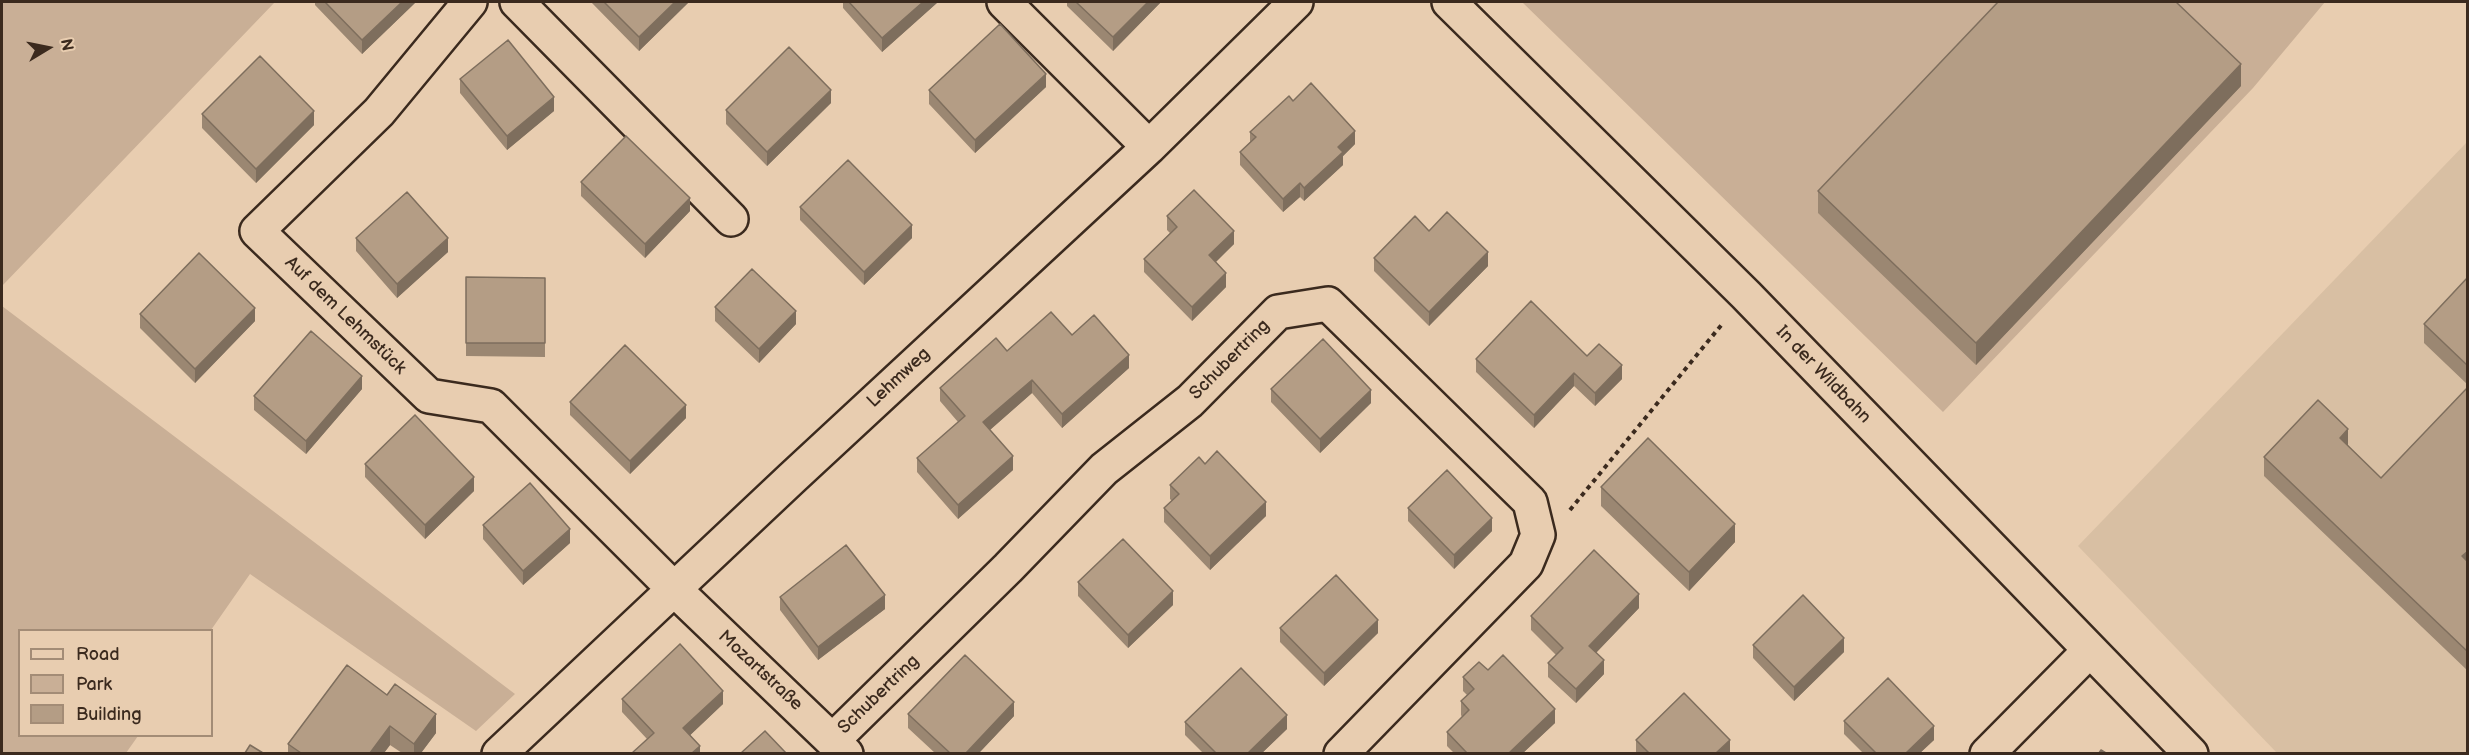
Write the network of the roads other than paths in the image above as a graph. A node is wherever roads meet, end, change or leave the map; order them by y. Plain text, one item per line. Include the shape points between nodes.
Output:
1 (470, 2) edge
2 (517, 2) edge
3 (1004, 2) edge
4 (1296, 2) edge
5 (1449, 2) edge
6 (1149, 147) junction
7 (731, 219) dead end
8 (674, 589) junction
9 (2090, 651) junction
10 (839, 747) edge
11 (499, 753) edge
12 (1341, 753) edge
13 (1987, 753) edge
14 (2192, 753) edge

1 - 8 street, Auf dem Lehmstück via 379,112 257,231 429,396 491,406
2 - 7 street
3 - 6 street
4 - 6 street, Lehmweg
5 - 9 street, In der Wildbahn via 1746,295
6 - 8 street, Lehmweg
8 - 10 street, Mozartstraße
8 - 11 street, Lehmweg
9 - 13 street
9 - 14 street, In der Wildbahn
10 - 12 street, Schubertring via 1104,469 1190,401 1278,312 1328,304 1530,502 1538,535 1526,564

